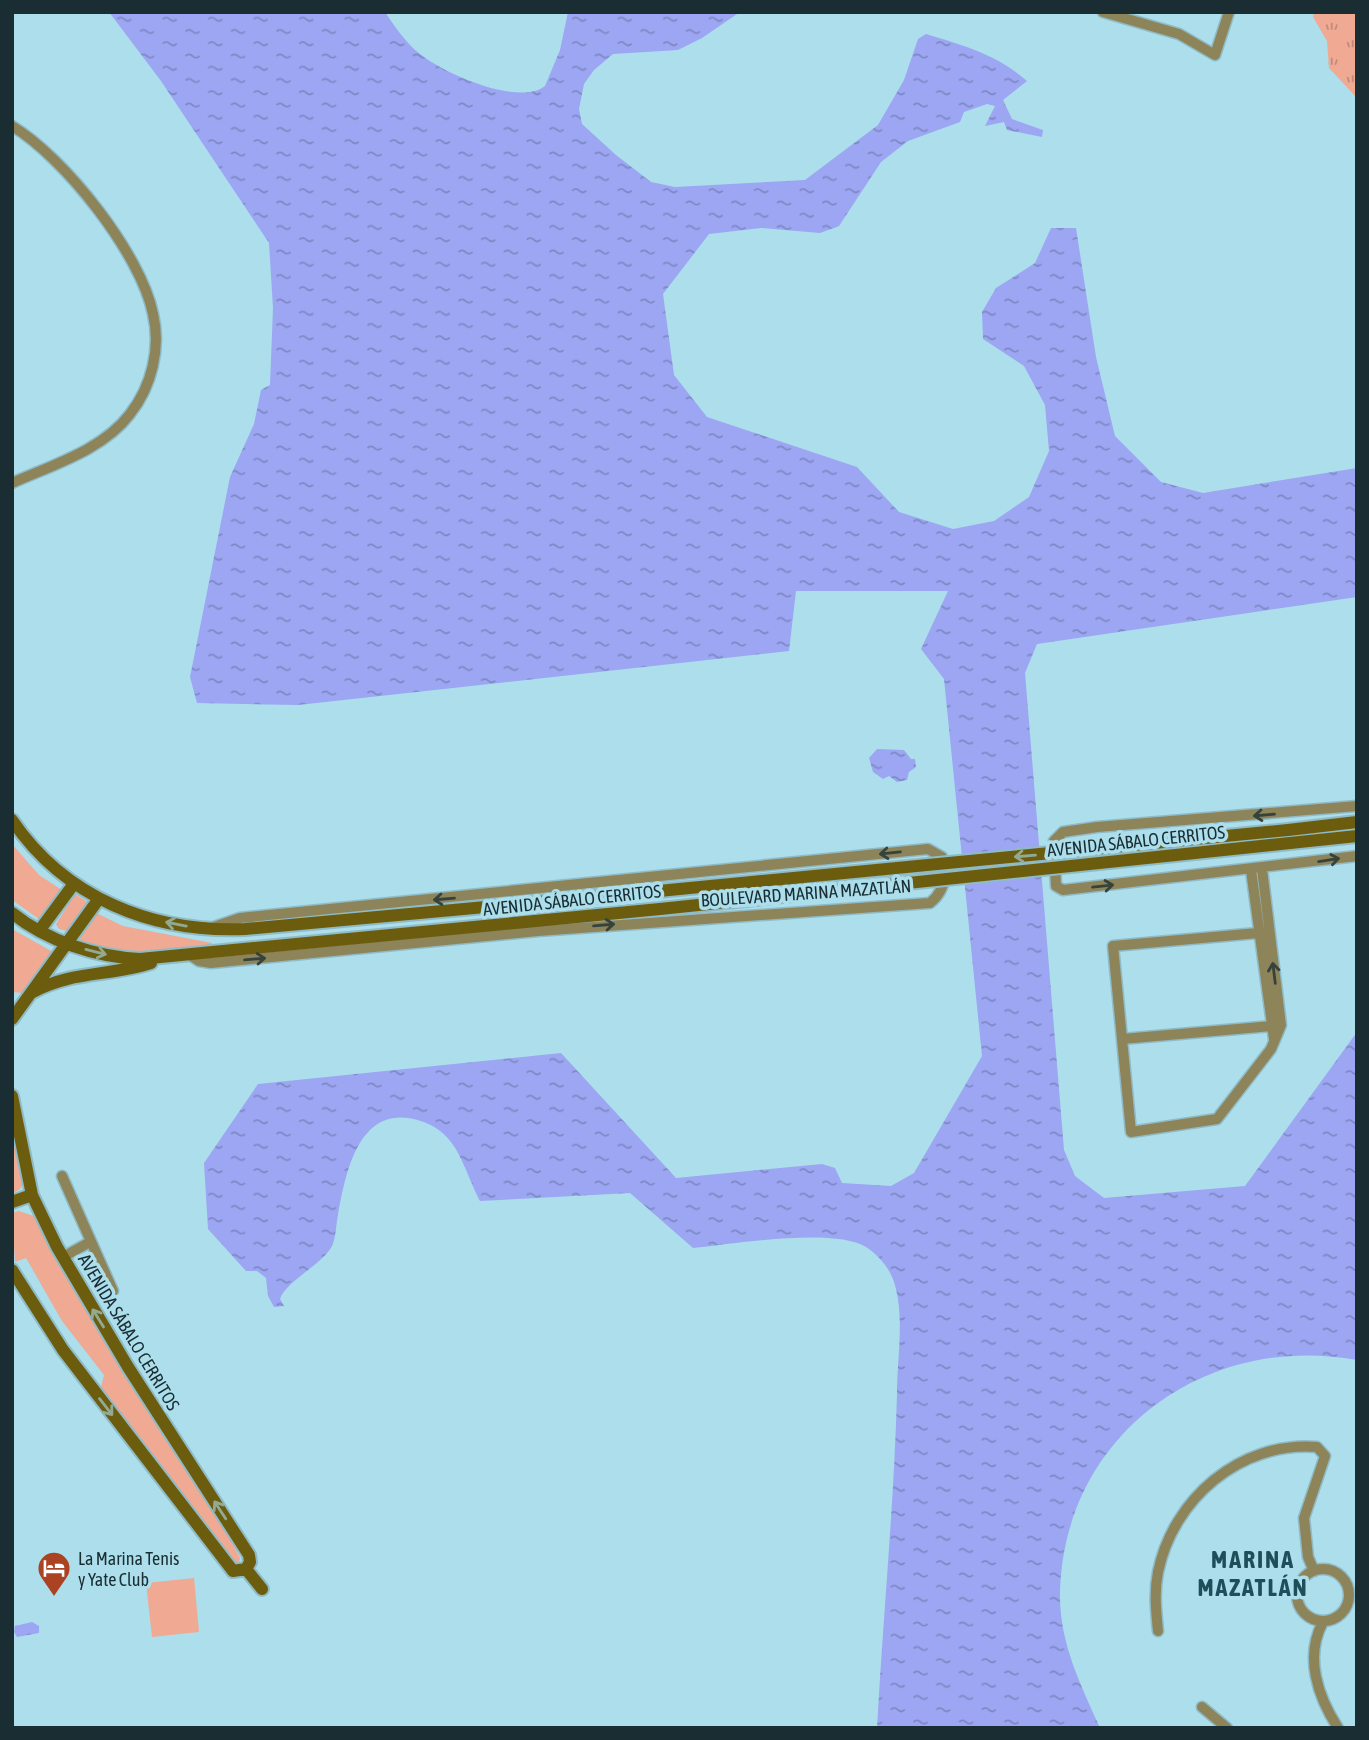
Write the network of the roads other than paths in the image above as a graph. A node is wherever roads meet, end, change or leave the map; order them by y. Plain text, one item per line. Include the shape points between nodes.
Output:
1 (1103, 12) edge
2 (1229, 12) edge
3 (12, 126) edge
4 (12, 483) edge
5 (1357, 806) edge
6 (12, 820) edge
7 (1357, 822) edge
8 (1289, 836) junction
9 (1357, 836) edge
10 (1357, 856) edge
11 (1256, 869) junction
12 (73, 884) junction
13 (513, 898) junction
14 (98, 900) junction
15 (12, 914) edge
16 (519, 928) junction
17 (39, 931) junction
18 (1264, 932) junction
19 (67, 944) junction
20 (166, 957) junction
21 (22, 997) edge
22 (12, 1019) edge
23 (1275, 1026) junction
24 (1122, 1039) junction
25 (12, 1096) edge
26 (62, 1176) dead end
27 (32, 1195) junction
28 (12, 1202) edge
29 (90, 1242) junction
30 (62, 1257) junction
31 (12, 1270) edge
32 (113, 1292) dead end
33 (246, 1569) junction
34 (1314, 1571) junction
35 (262, 1589) dead end
36 (1353, 1590) edge
37 (1323, 1622) junction
38 (1158, 1631) dead end
39 (1202, 1707) dead end
40 (1227, 1728) edge
41 (1338, 1728) edge

1 - 2 street via 1178,34 1215,55
3 - 4 street via 60,164 124,250 149,298 156,345 140,401 119,427 79,453
5 -> 11 street via 1097,827 1063,832 1054,841 1056,886 1063,890
6 - 12 main road, AVENIDA SÁBALO CERRITOS via 35,850
7 - 8 main road
8 - 9 main road
8 -> 13 main road, AVENIDA SÁBALO CERRITOS, bridge via 659,891
8 - 16 main road, AVENIDA SÁBALO CERRITOS, bridge
11 -> 10 street
11 - 18 street
12 - 14 main road, AVENIDA SÁBALO CERRITOS
12 - 17 main road
13 -> 14 main road, AVENIDA SÁBALO CERRITOS via 209,930 144,918
16 -> 13 street, BOULEVARD MARINA MAZATLÁN via 930,903 943,888 943,861 928,849
14 - 19 main road
15 - 17 main road, AVENIDA SÁBALO CERRITOS
20 -> 16 main road, AVENIDA SÁBALO CERRITOS
17 - 19 main road, AVENIDA SÁBALO CERRITOS
18 - 23 street
18 - 24 street via 1112,946
19 -> 20 main road, AVENIDA SÁBALO CERRITOS via 128,958
19 - 21 main road
20 - 21 main road via 126,970 62,979
21 - 22 main road
23 - 24 street
23 - 24 street via 1271,1049 1217,1119 1131,1132
25 - 27 main road, AVENIDA SÁBALO CERRITOS
26 - 29 street
27 - 28 main road
27 - 30 main road, AVENIDA SÁBALO CERRITOS
29 - 30 street
29 - 32 street
33 -> 30 main road, AVENIDA SÁBALO CERRITOS via 249,1555
31 -> 33 main road, AVENIDA SÁBALO CERRITOS via 62,1350 233,1572
33 - 35 main road, AVENIDA SÁBALO CERRITOS
34 - 36 street via 1339,1575
34 - 37 street via 1301,1581 1298,1602 1305,1614
34 - 38 street via 1304,1518 1324,1460 1322,1450 1307,1446 1263,1453 1216,1477 1179,1517 1163,1555 1156,1595
36 - 37 street via 1340,1615
37 - 41 street via 1315,1636 1316,1688
39 - 40 street

